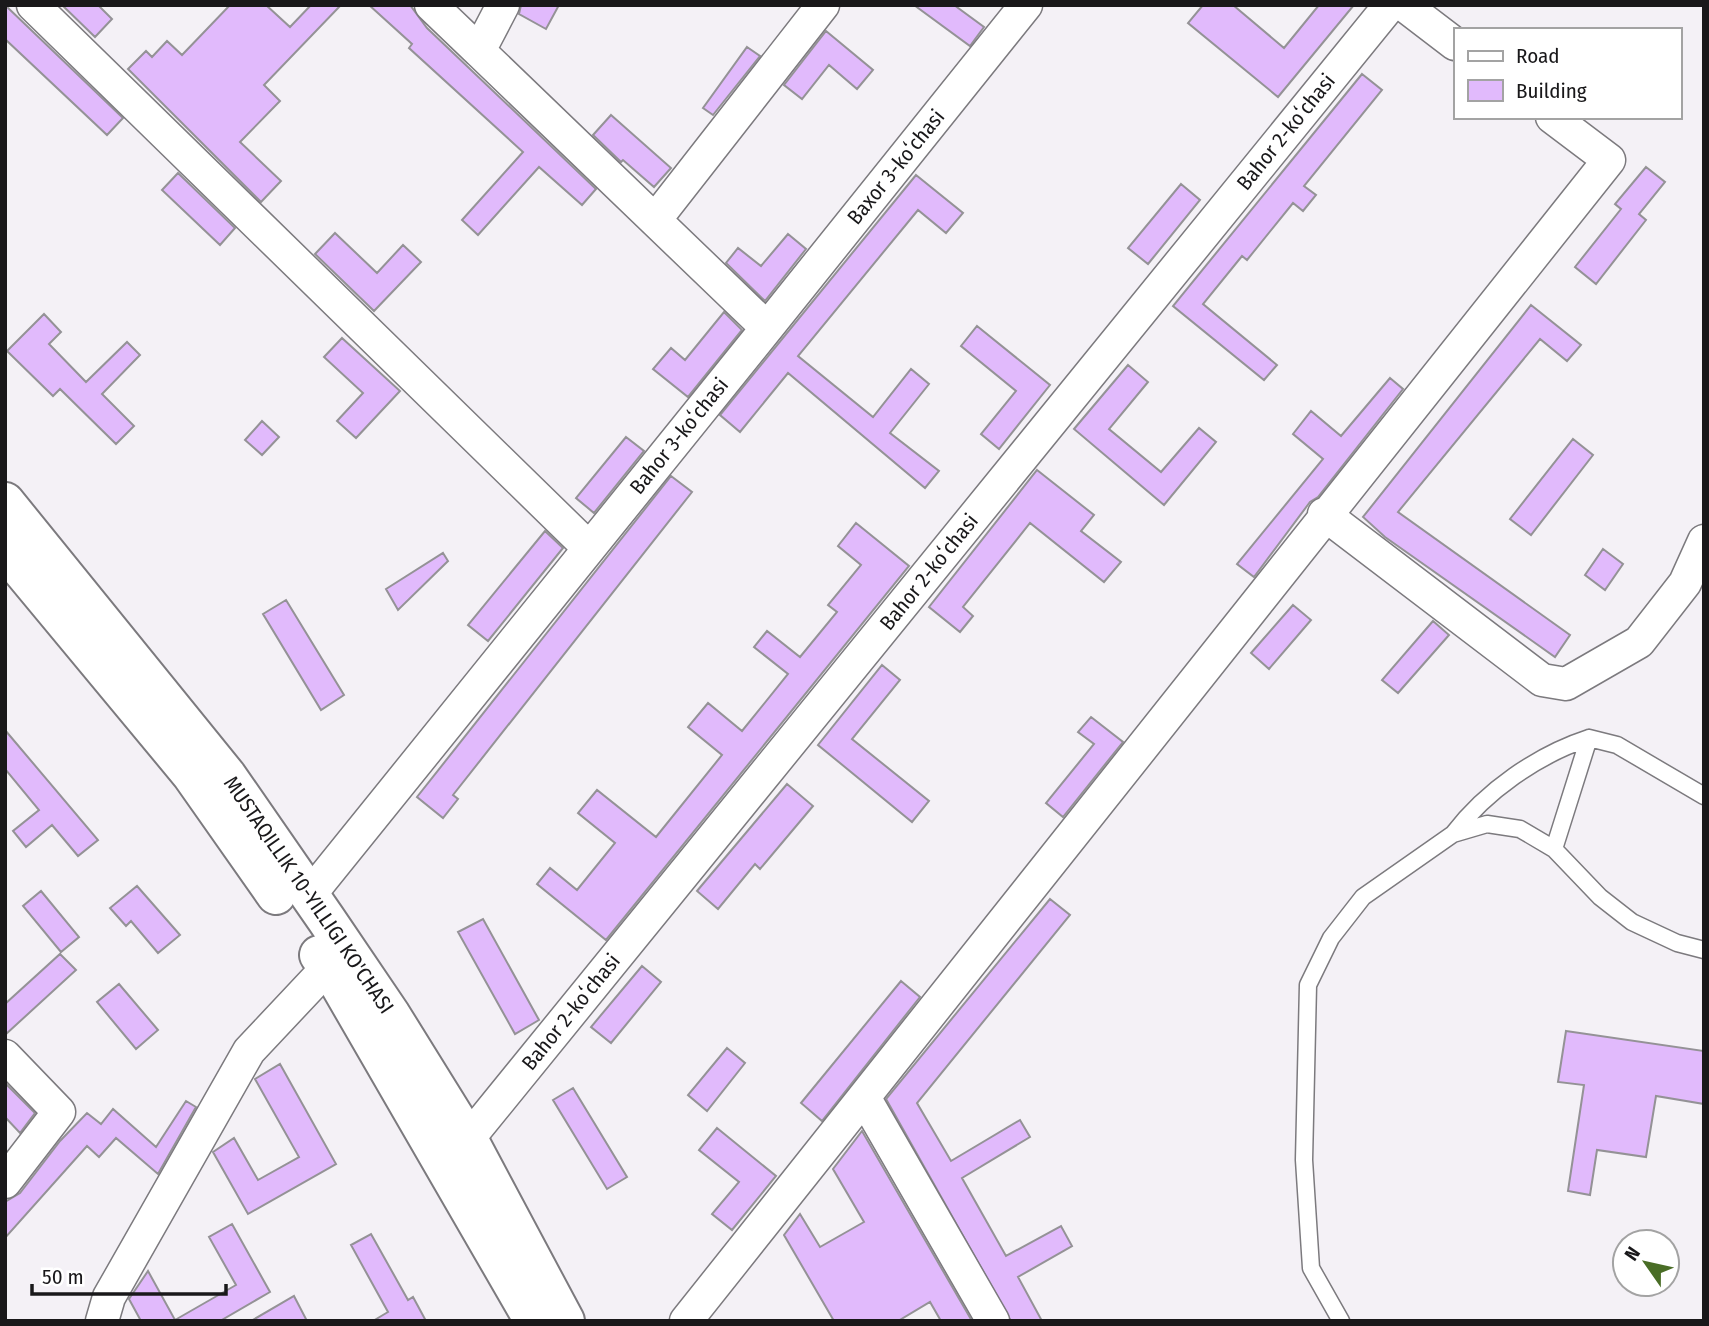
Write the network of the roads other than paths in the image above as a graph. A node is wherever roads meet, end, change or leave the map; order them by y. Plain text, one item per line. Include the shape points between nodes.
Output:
1 (33, 5) edge
2 (431, 5) edge
3 (503, 5) edge
4 (823, 5) edge
5 (1026, 5) edge
6 (1390, 5) edge
7 (1404, 5) edge
8 (1454, 43) edge
9 (479, 51) junction
10 (1555, 119) edge
11 (655, 220) junction
12 (766, 328) junction
13 (5, 502) edge
14 (1324, 514) junction
15 (1704, 541) edge
16 (589, 548) junction
17 (5, 550) edge
18 (1589, 738) junction
19 (1704, 796) edge
20 (1453, 834) junction
21 (1554, 849) junction
22 (308, 897) junction
23 (1704, 950) edge
24 (328, 968) junction
25 (5, 1056) edge
26 (864, 1097) junction
27 (468, 1139) junction
28 (5, 1182) edge
29 (111, 1313) edge
30 (534, 1321) edge
31 (565, 1321) edge
32 (686, 1321) edge
33 (993, 1321) edge
34 (1341, 1321) edge

1 - 16 street
2 - 9 street
3 - 9 street
4 - 11 street
5 - 12 street, Baxor 3-koʻchasi
6 - 27 street, Bahor 2-koʻchasi
7 - 8 street
9 - 11 street
10 - 14 street via 1609,160
11 - 12 street
12 - 16 street, Bahor 3-koʻchasi
13 - 22 main road, MUSTAQILLIK 10-YILLIGI KO'CHASI via 227,776
14 - 15 street via 1542,680 1566,684 1639,642 1685,583
14 - 26 street
16 - 22 street, Bahor 3-koʻchasi
17 - 24 main road, MUSTAQILLIK 10-YILLIGI KO'CHASI via 191,775
18 - 19 lane via 1617,745
18 - 20 lane via 1562,747 1524,771 1466,817
18 - 21 lane
20 - 21 lane via 1487,824 1520,829
20 - 34 lane via 1363,897 1331,938 1308,985 1304,1160 1311,1268
21 - 23 lane via 1600,897 1632,922
22 - 27 main road, MUSTAQILLIK 10-YILLIGI KO'CHASI via 391,1015
24 - 29 street via 249,1051
24 - 30 main road, MUSTAQILLIK 10-YILLIGI KO'CHASI
25 - 28 street via 59,1112
26 - 32 street
26 - 33 street
27 - 31 main road, MUSTAQILLIK 10-YILLIGI KO'CHASI

